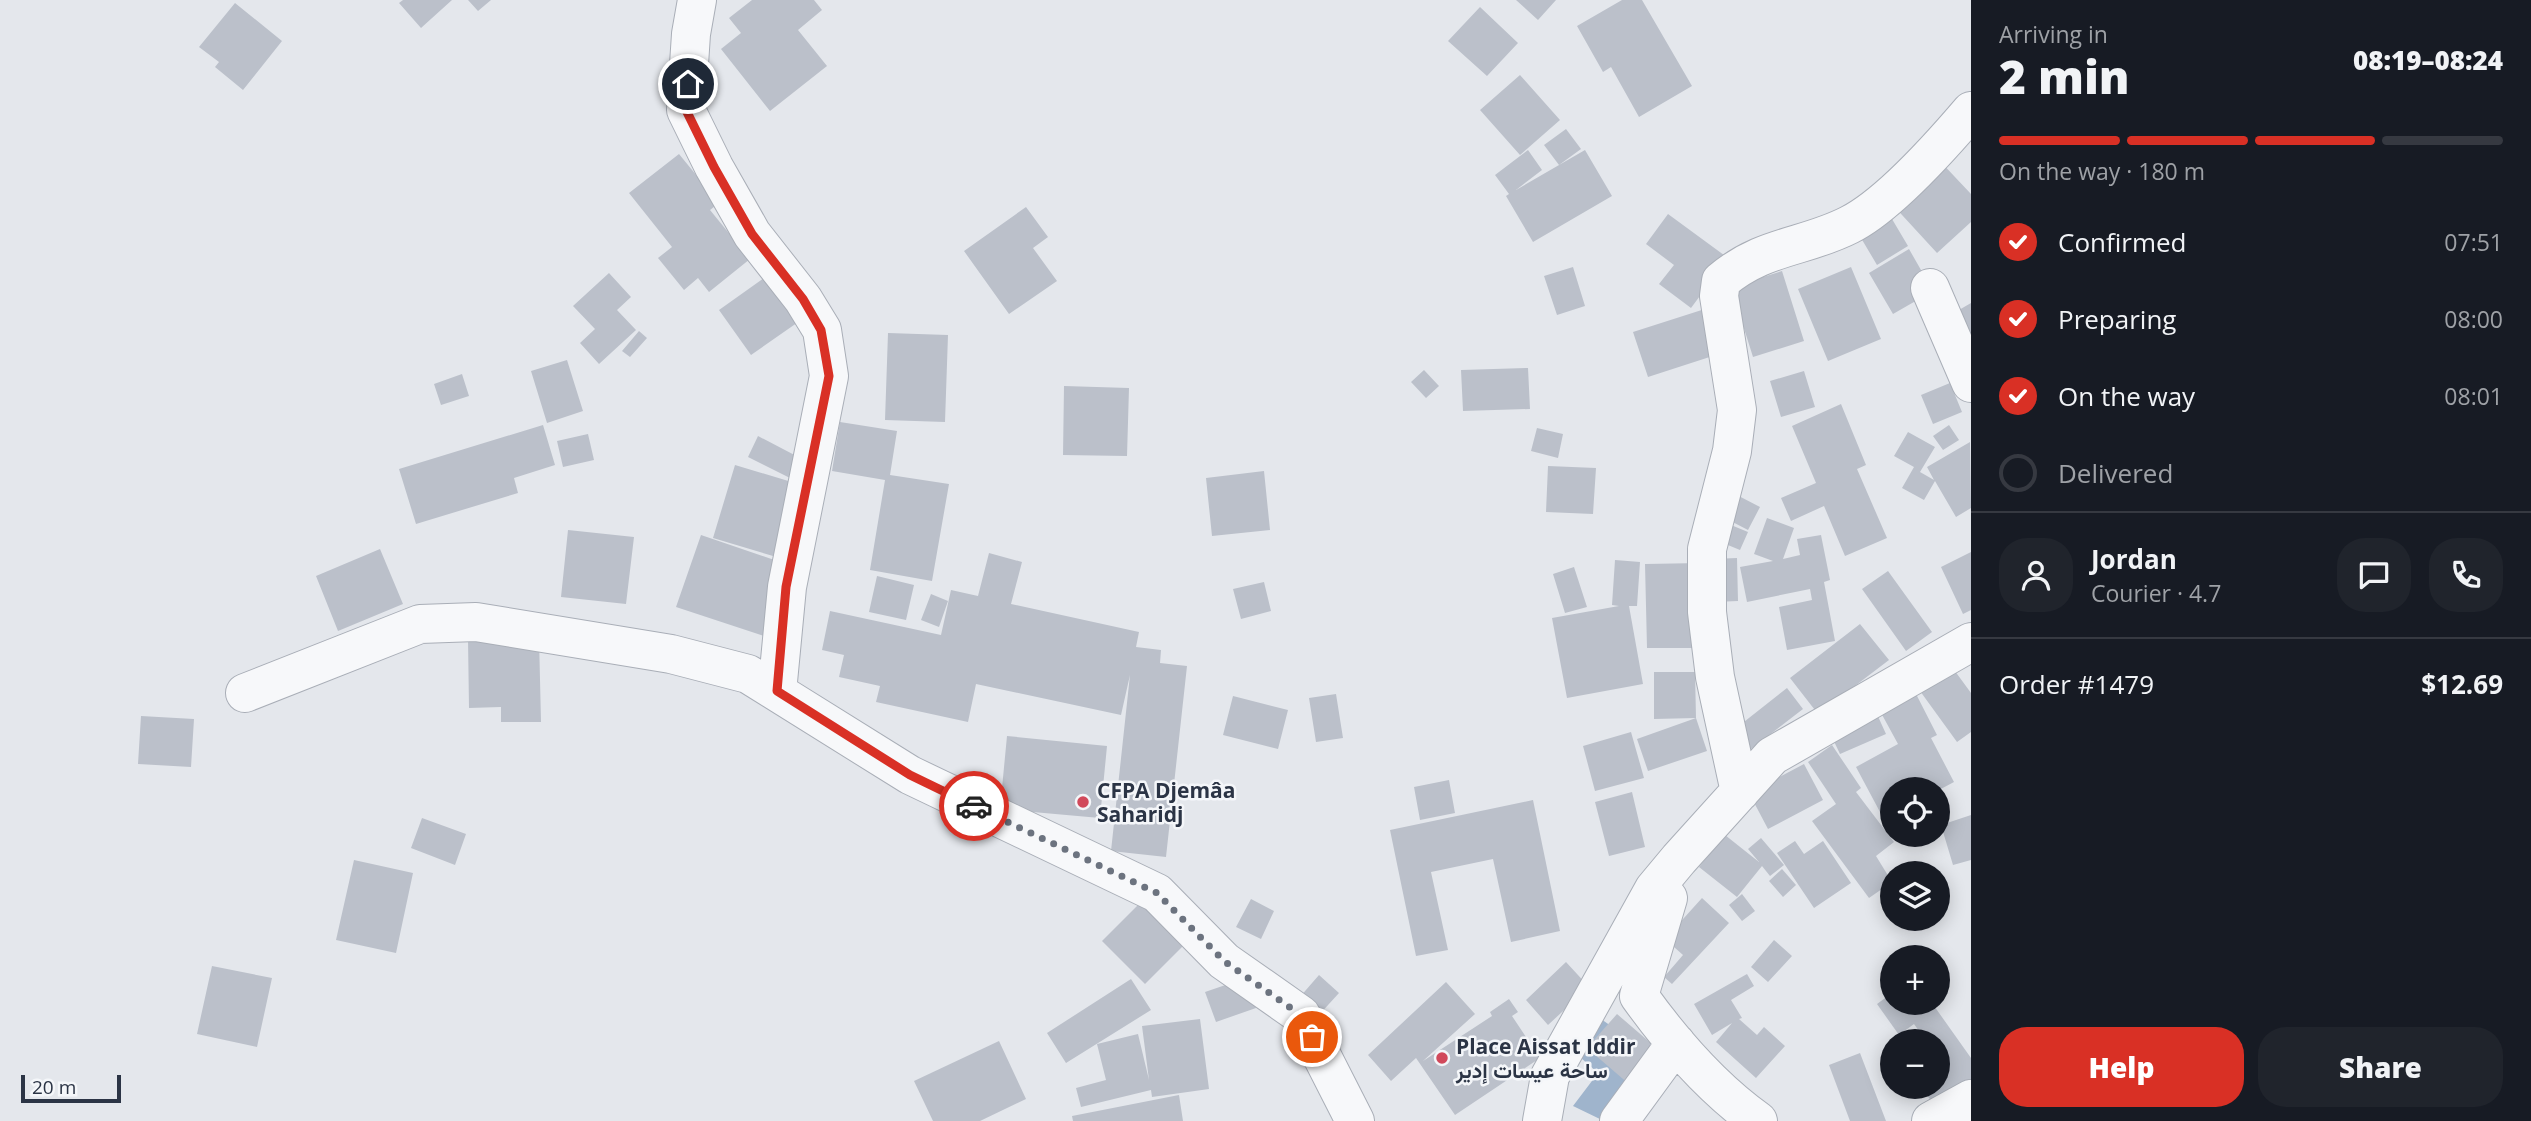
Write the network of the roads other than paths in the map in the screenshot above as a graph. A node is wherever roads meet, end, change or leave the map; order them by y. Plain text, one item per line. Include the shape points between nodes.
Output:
1 (697, 0) edge
2 (1971, 111) edge
3 (1930, 288) dead end
4 (1971, 383) edge
5 (1971, 642) edge
6 (777, 691) junction
7 (245, 693) dead end
8 (1740, 792) junction
9 (1679, 859) junction
10 (1680, 1047) junction
11 (1971, 1099) edge
12 (1355, 1121) edge
13 (1542, 1121) edge
14 (1619, 1121) edge
15 (1758, 1121) edge
16 (1931, 1121) edge

1 - 6 street via 686,110 752,234 821,330 829,376 786,587
2 - 8 street via 1896,190 1850,225 1742,263 1721,281 1719,296 1737,410 1732,450 1707,549 1707,612 1715,677
3 - 4 street
5 - 8 street via 1772,755
6 - 7 street via 748,674 671,654 475,622 420,624
6 - 12 street via 910,775 1157,893 1224,961 1301,1015
8 - 9 street
9 - 10 street via 1639,996
9 - 13 street via 1654,889 1550,1076
10 - 14 street
10 - 15 street via 1731,1101
11 - 16 street

